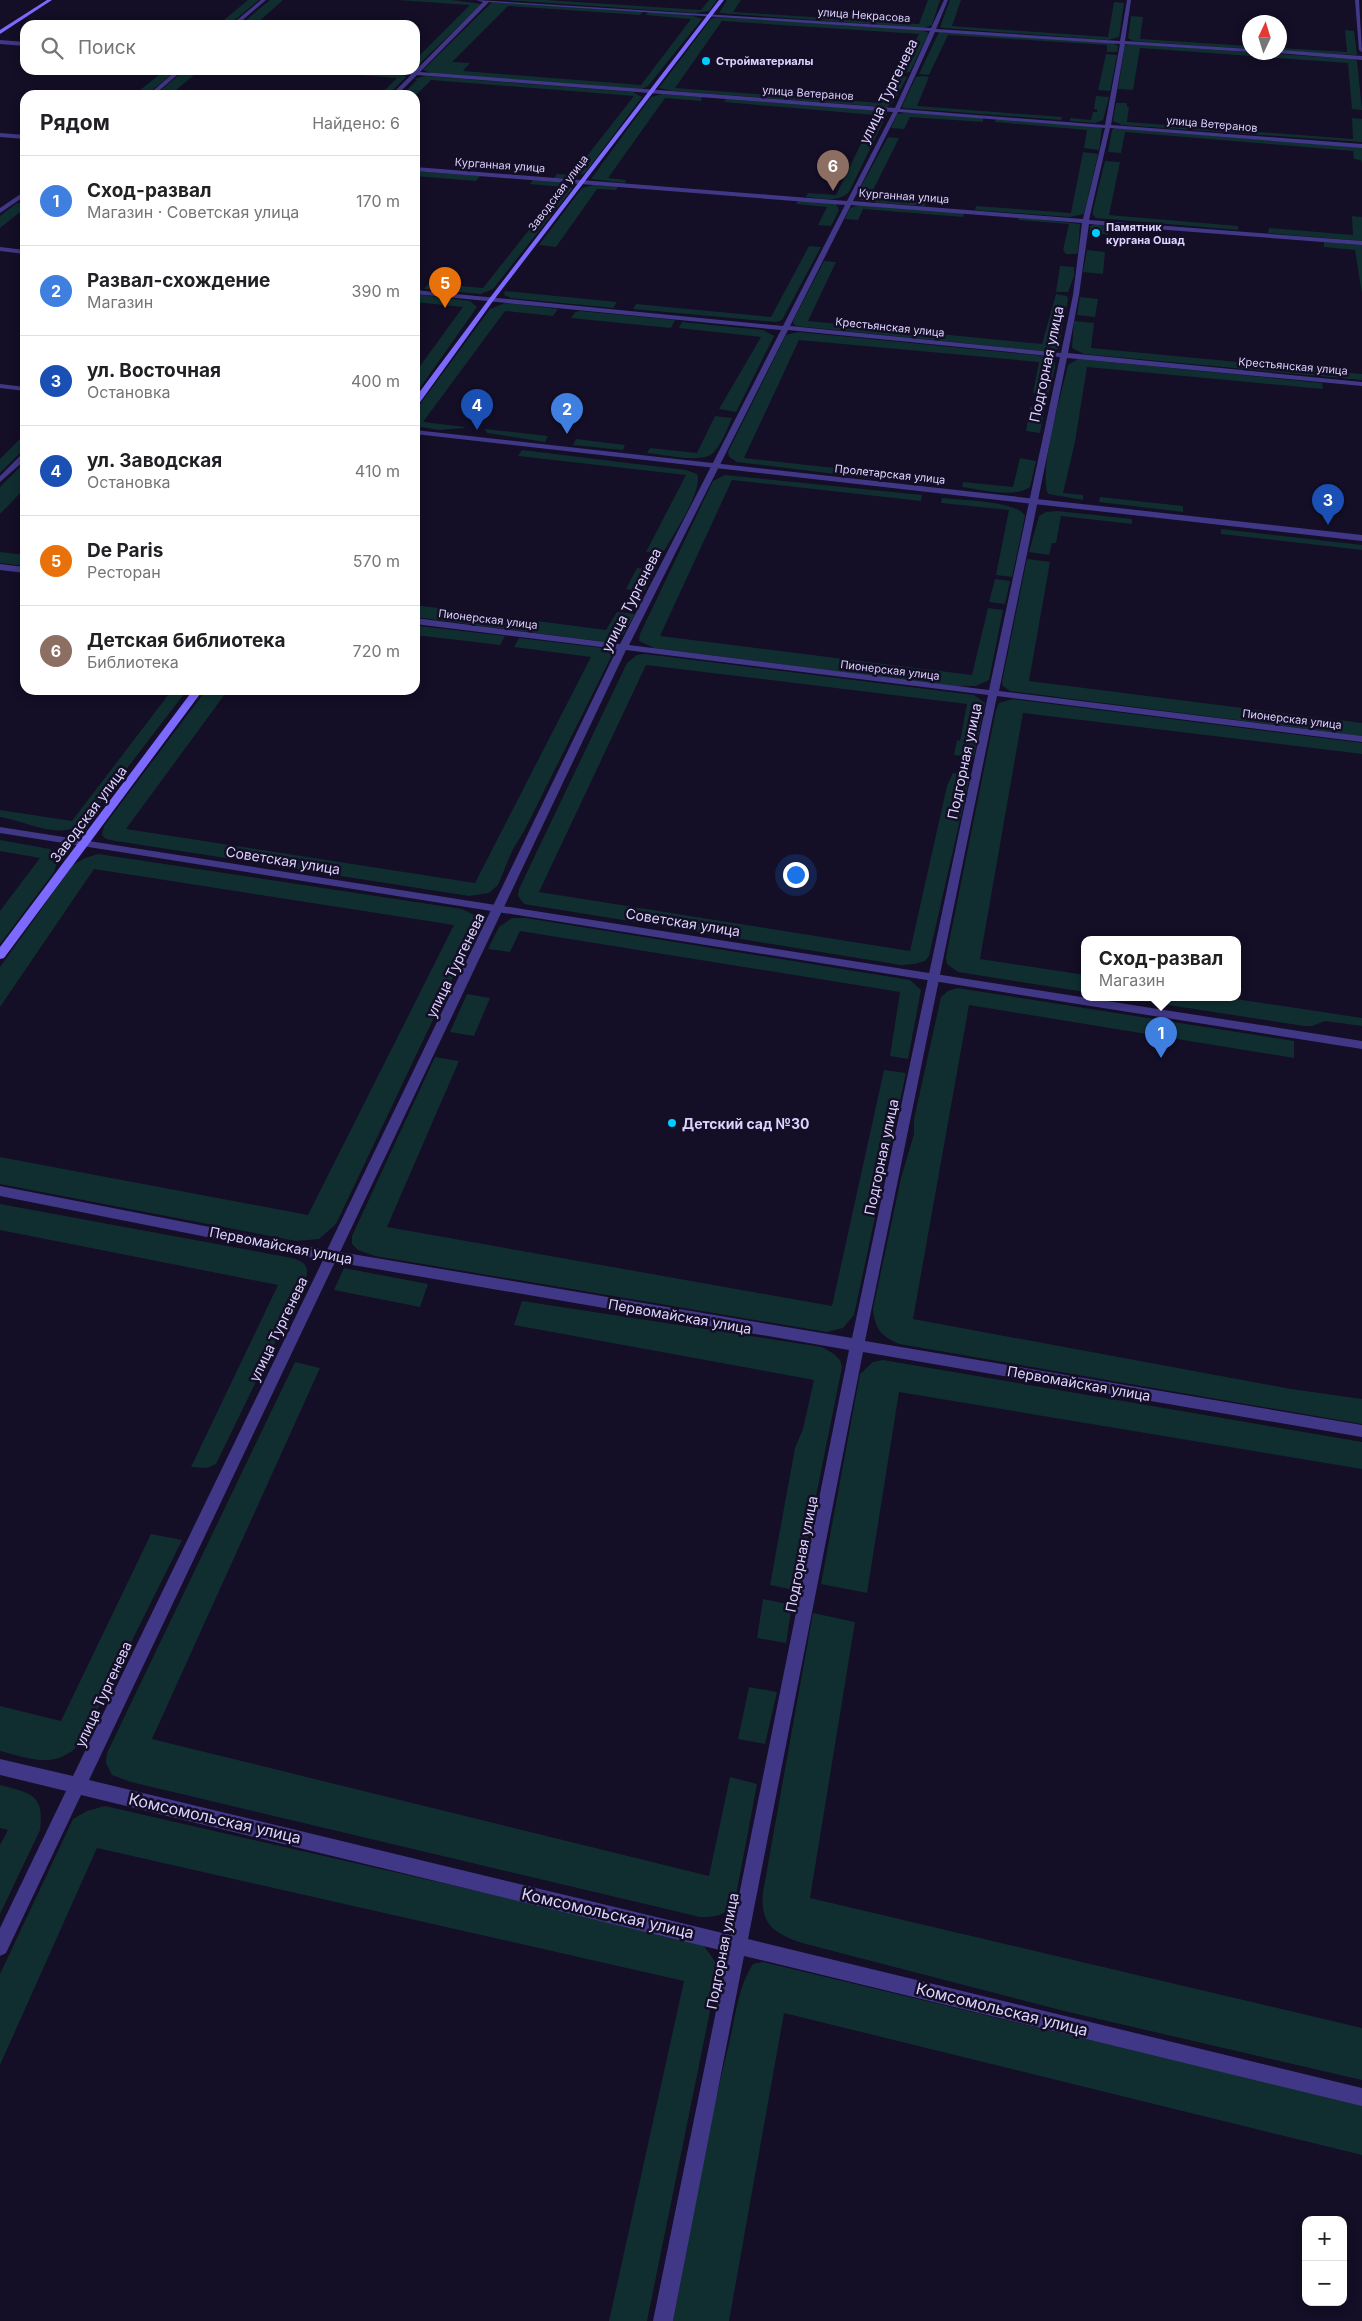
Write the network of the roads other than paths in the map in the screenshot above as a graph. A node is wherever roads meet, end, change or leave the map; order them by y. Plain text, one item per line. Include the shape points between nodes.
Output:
1 (50, 0) edge
2 (264, 0) edge
3 (478, 0) edge
4 (488, 0) edge
5 (722, 0) edge
6 (946, 0) edge
7 (1129, 0) edge
8 (1357, 0) edge
9 (710, 15) junction
10 (240, 20) edge
11 (934, 30) junction
12 (0, 32) edge
13 (0, 42) edge
14 (1123, 42) junction
15 (20, 44) edge
16 (1242, 49) edge
17 (1362, 50) edge
18 (1287, 53) edge
19 (1362, 58) edge
20 (420, 67) edge
21 (420, 73) edge
22 (174, 75) edge
23 (412, 75) edge
24 (156, 90) edge
25 (399, 90) edge
26 (651, 92) junction
27 (895, 110) junction
28 (1108, 125) junction
29 (0, 134) edge
30 (20, 136) edge
31 (1362, 146) edge
32 (420, 169) edge
33 (582, 182) junction
34 (20, 197) edge
35 (850, 202) junction
36 (0, 212) edge
37 (1086, 220) junction
38 (1362, 243) edge
39 (0, 249) edge
40 (20, 251) edge
41 (420, 293) edge
42 (491, 300) junction
43 (784, 328) junction
44 (1064, 355) junction
45 (1362, 384) edge
46 (0, 386) edge
47 (20, 388) edge
48 (420, 397) edge
49 (420, 433) edge
50 (20, 461) edge
51 (715, 466) junction
52 (0, 480) edge
53 (1034, 502) junction
54 (1362, 538) edge
55 (0, 567) edge
56 (20, 569) edge
57 (420, 622) edge
58 (623, 647) junction
59 (994, 693) junction
60 (194, 695) edge
61 (1362, 739) edge
62 (0, 830) edge
63 (83, 844) junction
64 (500, 909) junction
65 (0, 955) edge
66 (934, 976) junction
67 (1081, 1000) edge
68 (1089, 1001) edge
69 (1362, 1045) edge
70 (0, 1191) edge
71 (331, 1256) junction
72 (857, 1346) junction
73 (1362, 1431) edge
74 (0, 1767) edge
75 (77, 1785) junction
76 (738, 1944) junction
77 (0, 1947) edge
78 (1362, 2097) edge
79 (663, 2321) edge

1 - 12 main road
2 - 10 street
3 - 4 street, улица Некрасова
4 - 9 street, улица Некрасова
4 - 20 street
5 - 9 main road, Заводская улица
6 - 11 street, улица Тургенева
7 - 14 street, Подгорная улица
8 - 17 street
9 - 11 street, улица Некрасова
9 - 26 main road, Заводская улица
11 - 14 street, улица Некрасова
11 - 27 street, улица Тургенева
13 - 15 street
14 - 16 street, улица Некрасова
14 - 28 street, Подгорная улица
18 - 19 street
21 - 26 street, улица Ветеранов
22 - 24 street
23 - 25 street
26 - 27 street, улица Ветеранов
26 - 33 main road, Заводская улица
27 - 28 street, улица Ветеранов
27 - 35 street, улица Тургенева
28 - 31 street, улица Ветеранов
28 - 37 street, Подгорная улица
29 - 30 street
32 - 33 street, Курганная улица
33 - 35 street, Курганная улица
33 - 42 main road, Заводская улица
34 - 36 street
35 - 37 street, Курганная улица
35 - 43 street, улица Тургенева
37 - 38 street, Курганная улица
37 - 44 street, Подгорная улица
39 - 40 street
41 - 42 street, Крестьянская улица
42 - 43 street, Крестьянская улица
42 - 48 main road, Заводская улица
43 - 44 street, Крестьянская улица
43 - 51 street, улица Тургенева
44 - 45 street, Крестьянская улица
44 - 53 street, Подгорная улица
46 - 47 street
49 - 51 street, Пролетарская улица
50 - 52 street
51 - 53 street, Пролетарская улица
51 - 58 street, улица Тургенева
53 - 54 street, Пролетарская улица
53 - 59 street, Подгорная улица
55 - 56 street
57 - 58 street, Пионерская улица
58 - 59 street, Пионерская улица
58 - 64 street, улица Тургенева
59 - 61 street, Пионерская улица
59 - 66 street, Подгорная улица
60 - 63 main road, Заводская улица
62 - 63 street, Советская улица
63 - 64 street, Советская улица
63 - 65 main road, Заводская улица
64 - 66 street, Советская улица
64 - 71 street, улица Тургенева
66 - 67 street, Советская улица
66 - 72 street, Подгорная улица
68 - 69 street, Советская улица
70 - 71 street, Первомайская улица
71 - 72 street, Первомайская улица
71 - 75 street, улица Тургенева
72 - 73 street, Первомайская улица
72 - 76 street, Подгорная улица
74 - 75 street, Комсомольская улица
75 - 76 street, Комсомольская улица
75 - 77 street, улица Тургенева
76 - 78 street, Комсомольская улица
76 - 79 street, Подгорная улица

